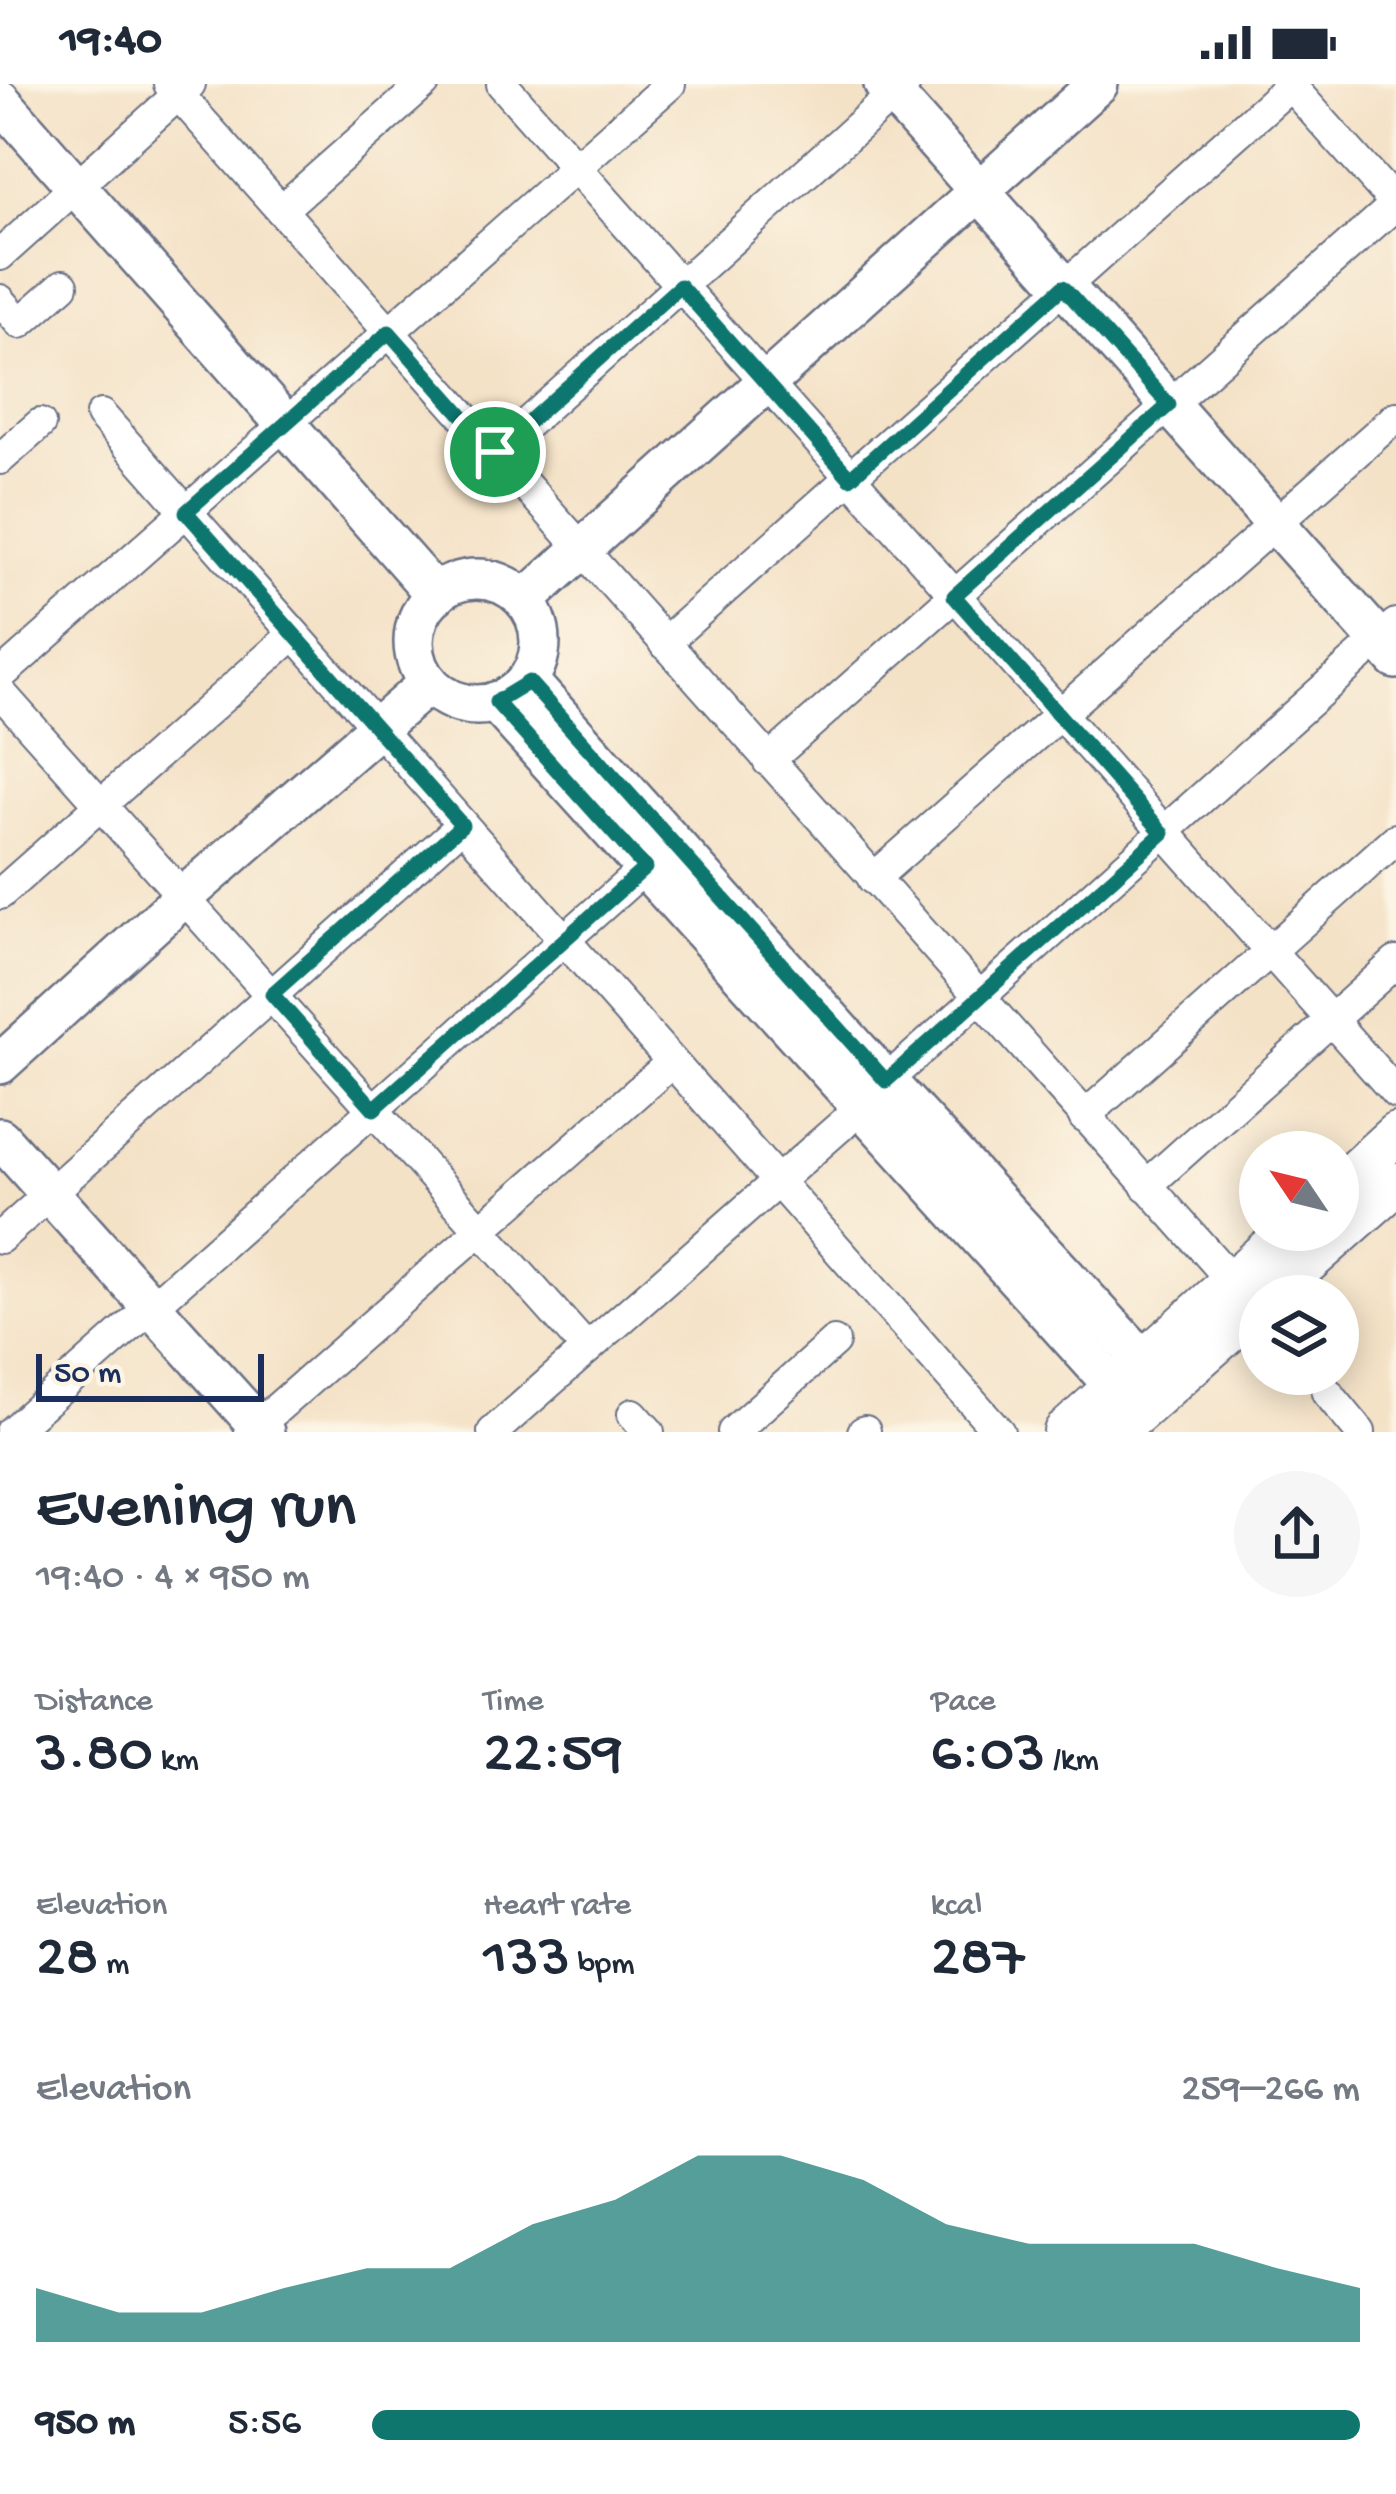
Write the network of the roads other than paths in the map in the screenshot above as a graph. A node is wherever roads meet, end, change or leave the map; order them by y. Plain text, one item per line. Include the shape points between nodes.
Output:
1 (424, 84) edge
2 (502, 84) edge
3 (670, 84) edge
4 (1098, 84) edge
5 (1290, 84) edge
6 (179, 87) edge
7 (894, 88) edge
8 (0, 100) edge
9 (576, 168) junction
10 (75, 186) junction
11 (978, 192) junction
12 (280, 210) junction
13 (0, 255) edge
14 (63, 285) dead end
15 (680, 286) junction
16 (1063, 287) junction
17 (0, 300) edge
18 (389, 332) junction
19 (764, 381) junction
20 (1169, 405) junction
21 (101, 415) dead end
22 (1396, 418) edge
23 (286, 423) junction
24 (40, 424) dead end
25 (495, 452) junction
26 (0, 459) edge
27 (850, 478) junction
28 (186, 512) junction
29 (1275, 524) junction
30 (582, 550) junction
31 (436, 595) junction
32 (954, 596) junction
33 (525, 600) junction
34 (294, 634) junction
35 (1390, 641) edge
36 (664, 644) junction
37 (0, 676) edge
38 (428, 684) junction
39 (0, 692) edge
40 (512, 692) junction
41 (1058, 715) junction
42 (378, 730) junction
43 (768, 761) junction
44 (102, 804) junction
45 (462, 825) junction
46 (1163, 833) junction
47 (1396, 839) edge
48 (645, 868) junction
49 (873, 879) junction
50 (0, 894) edge
51 (185, 896) junction
52 (564, 940) junction
53 (1268, 952) junction
54 (1396, 962) edge
55 (272, 994) junction
56 (979, 998) junction
57 (1329, 1022) junction
58 (672, 1062) junction
59 (0, 1064) edge
60 (1396, 1093) edge
61 (874, 1094) junction
62 (374, 1109) junction
63 (1084, 1117) junction
64 (1396, 1134) edge
65 (0, 1138) edge
66 (1359, 1168) edge
67 (777, 1181) junction
68 (1396, 1184) edge
69 (1146, 1186) junction
70 (50, 1193) junction
71 (481, 1229) junction
72 (0, 1238) edge
73 (1279, 1275) edge
74 (1239, 1279) edge
75 (153, 1305) junction
76 (1239, 1307) edge
77 (834, 1342) dead end
78 (587, 1349) junction
79 (1136, 1395) edge
80 (1329, 1395) edge
81 (257, 1430) edge
82 (11, 1432) edge
83 (493, 1432) edge
84 (733, 1432) edge
85 (999, 1432) edge
86 (1065, 1432) edge
87 (1360, 1432) edge

1 - 12 street
2 - 9 street
3 - 9 street
4 - 11 street
5 - 16 street
5 - 20 street via 1396,204
6 - 10 street
6 - 12 street
7 - 11 street
7 - 15 street
8 - 10 street
9 - 15 street
9 - 18 street
10 - 13 street
10 - 23 street
11 - 16 street
11 - 19 street
12 - 18 street
14 - 17 street via 20,323
15 - 19 street
15 - 25 street
16 - 20 street
16 - 27 street
18 - 23 street
18 - 25 street
19 - 27 street
19 - 30 street
20 - 29 street
20 - 32 street
21 - 28 street
22 - 29 street
23 - 28 street
23 - 31 street
24 - 26 street
25 - 30 street
27 - 32 street
27 - 36 street
28 - 34 street
28 - 37 street
29 - 35 street
29 - 41 street
30 - 33 street
30 - 36 street
31 - 33 street via 474,579 496,581
31 - 38 street via 416,628
32 - 41 street
32 - 43 street
33 - 40 street via 540,649
34 - 42 street
34 - 44 street
35 - 46 street
36 - 43 street
38 - 40 street via 464,704
38 - 42 street
39 - 44 street
40 - 48 street
40 - 61 street
41 - 46 street
41 - 49 street
42 - 45 street
42 - 51 street
43 - 49 street
44 - 50 street
44 - 51 street
45 - 52 street
45 - 55 street
46 - 53 street
46 - 56 street
47 - 53 street
48 - 52 street
48 - 61 street
49 - 56 street
51 - 55 street
51 - 59 street
52 - 58 street
52 - 62 street
53 - 57 street
53 - 63 street
54 - 57 street
55 - 62 street
55 - 70 street
56 - 61 street
56 - 63 street
57 - 60 street
57 - 69 street
58 - 67 street
58 - 71 street
61 - 67 street
61 - 79 street
62 - 71 street
62 - 75 street
63 - 69 street
64 - 66 main road
65 - 70 street
67 - 78 street
67 - 85 street
68 - 73 main road
69 - 74 street
70 - 72 street
70 - 75 street
71 - 78 street
71 - 81 street
75 - 81 street
75 - 82 street
76 - 79 main road
77 - 84 street
78 - 83 street
79 - 86 main road
80 - 87 street

